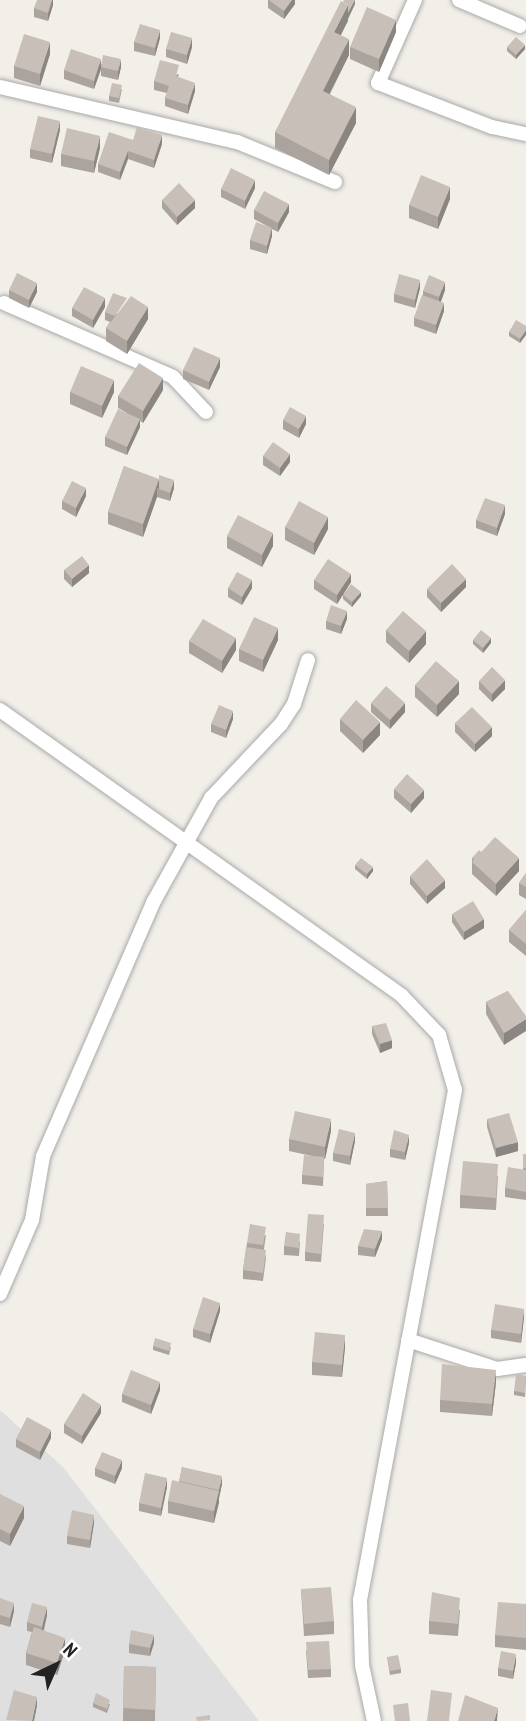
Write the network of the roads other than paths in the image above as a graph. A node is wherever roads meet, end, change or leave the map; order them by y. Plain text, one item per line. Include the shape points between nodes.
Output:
1 (415, 0) edge
2 (459, 0) edge
3 (520, 26) dead end
4 (0, 86) edge
5 (526, 134) edge
6 (335, 182) dead end
7 (4, 303) dead end
8 (206, 412) dead end
9 (308, 660) dead end
10 (0, 710) edge
11 (188, 843) junction
12 (0, 1294) edge
13 (408, 1340) junction
14 (526, 1365) edge
15 (374, 1721) edge

1 - 5 street via 378,83 492,127
2 - 3 street
4 - 6 street via 237,142
7 - 8 street via 173,377
9 - 11 street via 294,704 281,724 211,798
10 - 11 street
11 - 12 street via 155,901 43,1156 32,1220
11 - 13 street via 402,996 439,1035 455,1090
13 - 14 street via 497,1369
13 - 15 street via 360,1600 362,1665

